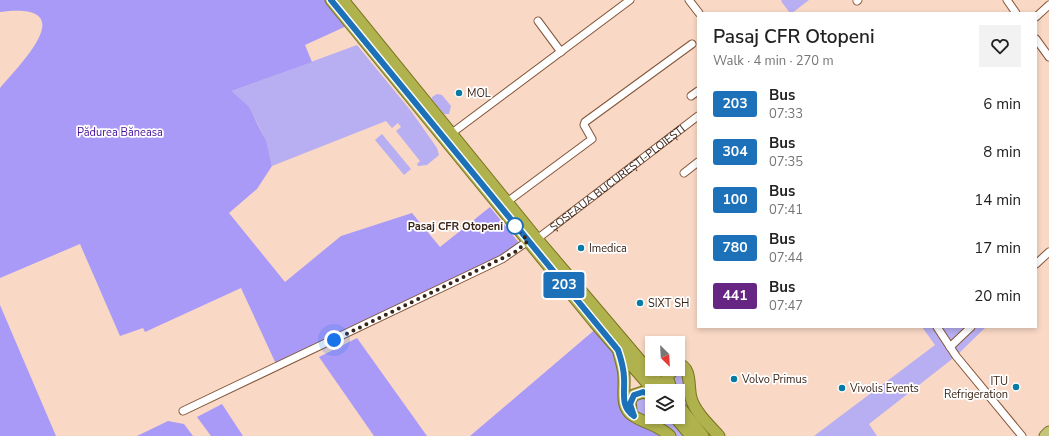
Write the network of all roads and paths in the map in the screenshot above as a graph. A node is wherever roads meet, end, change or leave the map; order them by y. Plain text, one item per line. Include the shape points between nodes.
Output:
1 (331, 0) edge
2 (343, 0) edge
3 (630, 0) edge
4 (689, 0) edge
5 (1007, 0) edge
6 (1049, 5) edge
7 (698, 12) edge
8 (1013, 12) edge
9 (1037, 16) edge
10 (538, 21) dead end
11 (1037, 41) edge
12 (692, 44) dead end
13 (561, 52) junction
14 (1049, 57) edge
15 (697, 92) edge
16 (691, 96) dead end
17 (697, 117) edge
18 (452, 133) junction
19 (697, 163) edge
20 (684, 173) dead end
21 (507, 202) junction
22 (532, 240) junction
23 (1049, 252) edge
24 (1037, 263) edge
25 (938, 328) edge
26 (970, 328) edge
27 (950, 347) junction
28 (623, 348) junction
29 (645, 359) edge
30 (684, 376) edge
31 (649, 384) edge
32 (659, 384) edge
33 (645, 392) edge
34 (183, 411) dead end
35 (634, 416) junction
36 (685, 418) edge
37 (685, 423) edge
38 (1049, 432) edge
39 (670, 436) edge
40 (691, 436) edge
41 (703, 436) edge
42 (719, 436) edge
43 (1022, 436) edge
44 (1045, 436) edge

1 - 22 highway
2 - 18 highway
3 - 13 street
4 - 7 street
5 - 8 street
6 - 9 street
10 - 13 street
11 - 14 street
12 - 21 street via 585,122 584,125 592,139
13 - 18 street
15 - 16 street
17 - 22 street, ȘOSEAUA BUCUREȘTI-PLOIEȘTI
18 - 21 highway
19 - 20 street
21 - 22 highway
22 - 28 highway
22 - 34 street, ȘOSEAUA BUCUREȘTI-PLOIEȘTI via 502,259
23 - 24 street
25 - 27 street
26 - 27 street
27 - 43 street
28 - 29 highway
28 - 31 highway
28 - 32 highway
28 - 35 highway via 625,405 628,412
30 - 42 highway via 694,405
33 - 35 highway via 640,392 632,398 630,408
35 - 39 highway via 655,424
36 - 41 highway
37 - 40 highway
38 - 44 main road

